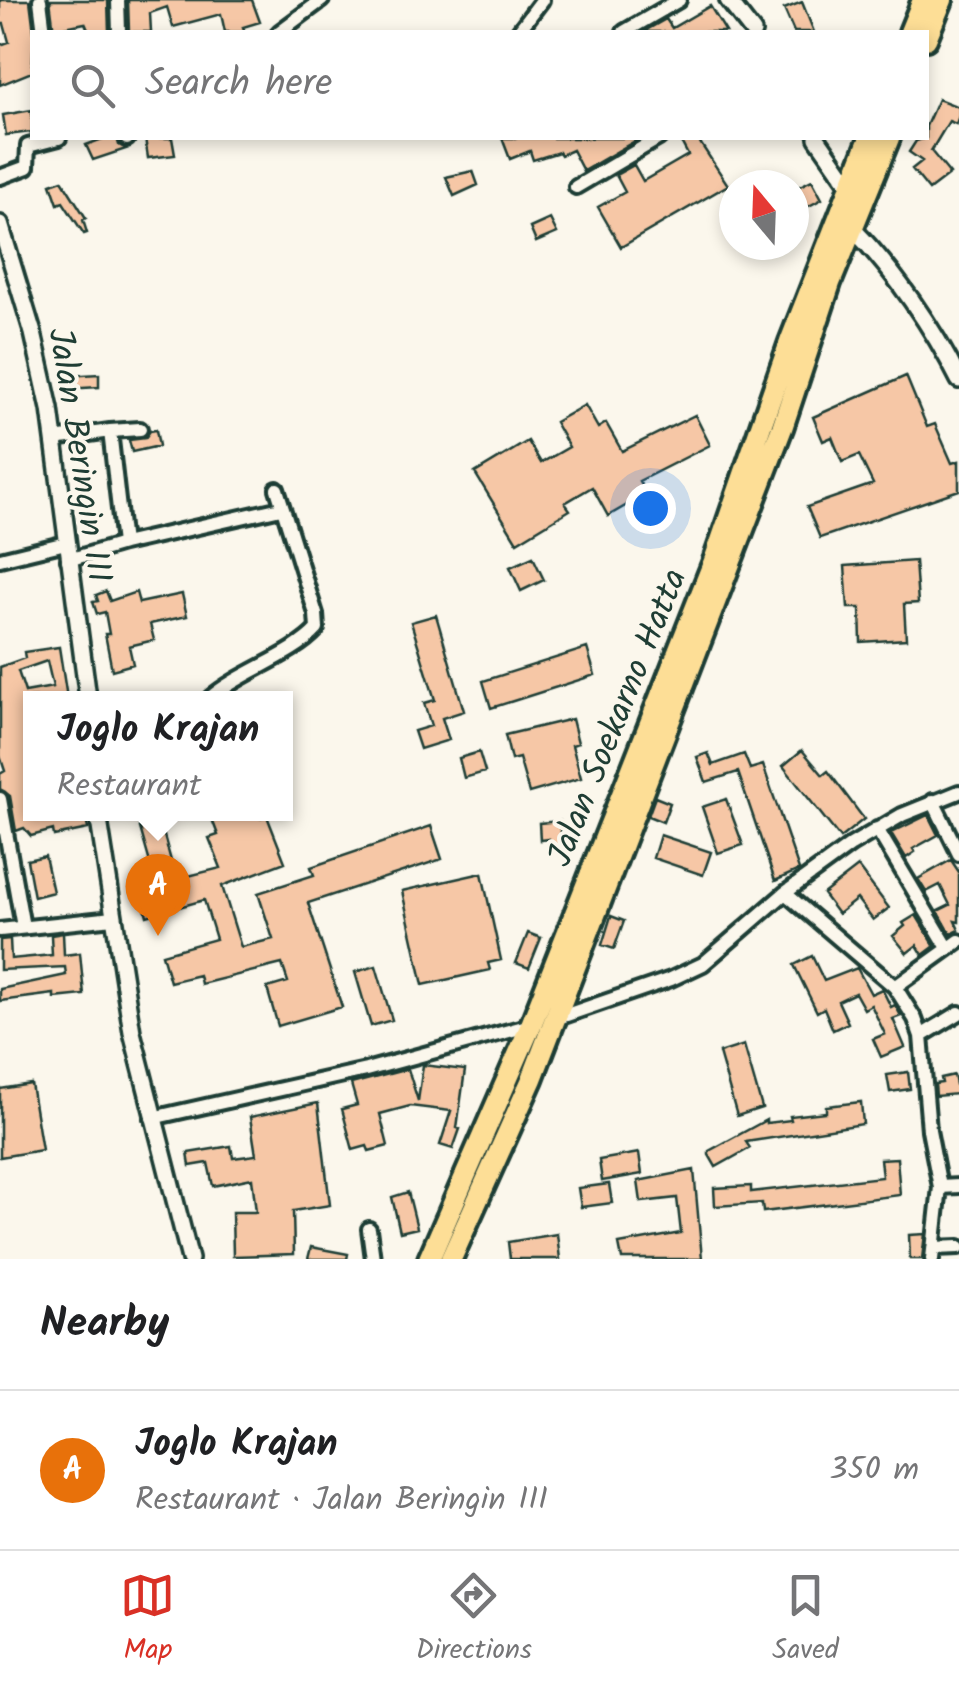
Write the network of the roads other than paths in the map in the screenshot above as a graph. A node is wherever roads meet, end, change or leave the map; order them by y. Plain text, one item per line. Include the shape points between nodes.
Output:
1 (40, 0) edge
2 (118, 0) edge
3 (322, 0) edge
4 (542, 0) edge
5 (679, 0) edge
6 (728, 0) edge
7 (941, 2) edge
8 (44, 30) edge
9 (119, 30) edge
10 (283, 30) edge
11 (520, 30) edge
12 (627, 30) edge
13 (751, 30) edge
14 (912, 30) edge
15 (929, 32) edge
16 (51, 140) edge
17 (656, 140) edge
18 (818, 140) edge
19 (869, 140) edge
20 (888, 140) edge
21 (0, 177) edge
22 (576, 187) dead end
23 (851, 187) junction
24 (0, 224) edge
25 (853, 229) junction
26 (4, 258) edge
27 (792, 365) junction
28 (959, 380) edge
29 (140, 429) dead end
30 (110, 431) junction
31 (54, 438) junction
32 (277, 489) dead end
33 (281, 508) junction
34 (66, 543) junction
35 (123, 544) junction
36 (0, 559) edge
37 (68, 560) junction
38 (87, 691) edge
39 (220, 691) edge
40 (959, 792) edge
41 (0, 799) edge
42 (933, 800) junction
43 (99, 821) edge
44 (877, 829) junction
45 (4, 839) edge
46 (959, 854) edge
47 (785, 893) junction
48 (113, 918) junction
49 (23, 927) junction
50 (0, 930) edge
51 (954, 944) edge
52 (894, 986) junction
53 (959, 1013) edge
54 (555, 1018) junction
55 (530, 1025) junction
56 (921, 1036) junction
57 (152, 1118) junction
58 (959, 1186) edge
59 (940, 1187) junction
60 (368, 1229) dead end
61 (959, 1246) edge
62 (933, 1254) edge
63 (190, 1259) edge
64 (374, 1259) edge
65 (428, 1259) edge
66 (451, 1259) edge

1 - 8 street
2 - 9 street
3 - 10 street
4 - 11 street
5 - 12 street
6 - 13 street
7 - 14 highway
7 - 15 highway
16 - 21 street via 28,146 27,167
17 - 22 street
18 - 23 street
19 - 23 highway, Jalan Soekarno Hatta
20 - 25 highway, Jalan Soekarno Hatta
23 - 27 highway, Jalan Soekarno Hatta
24 - 26 street, Jalan Beringin III
25 - 27 highway, Jalan Soekarno Hatta
25 - 28 street via 934,334
26 - 31 street, Jalan Beringin III via 42,371
27 - 54 highway, Jalan Soekarno Hatta via 782,428
27 - 55 highway, Jalan Soekarno Hatta
29 - 30 street
30 - 31 street
30 - 35 street
31 - 34 street, Jalan Beringin III
32 - 33 street
33 - 35 street
33 - 39 street via 317,629
34 - 36 street
34 - 37 street, Jalan Beringin III
35 - 37 street
37 - 38 street, Jalan Beringin III
40 - 42 street
41 - 45 street
42 - 44 street
42 - 46 street
43 - 48 street
44 - 47 street
44 - 51 street
45 - 49 street
47 - 52 street
47 - 54 street via 689,972
48 - 49 street
48 - 57 street
49 - 50 street
51 - 52 street
52 - 56 street
53 - 56 street
54 - 66 highway, Jalan Soekarno Hatta
55 - 57 street
55 - 65 highway, Jalan Soekarno Hatta
56 - 59 street
57 - 63 street
58 - 59 street
59 - 62 street
60 - 64 street
61 - 62 street

